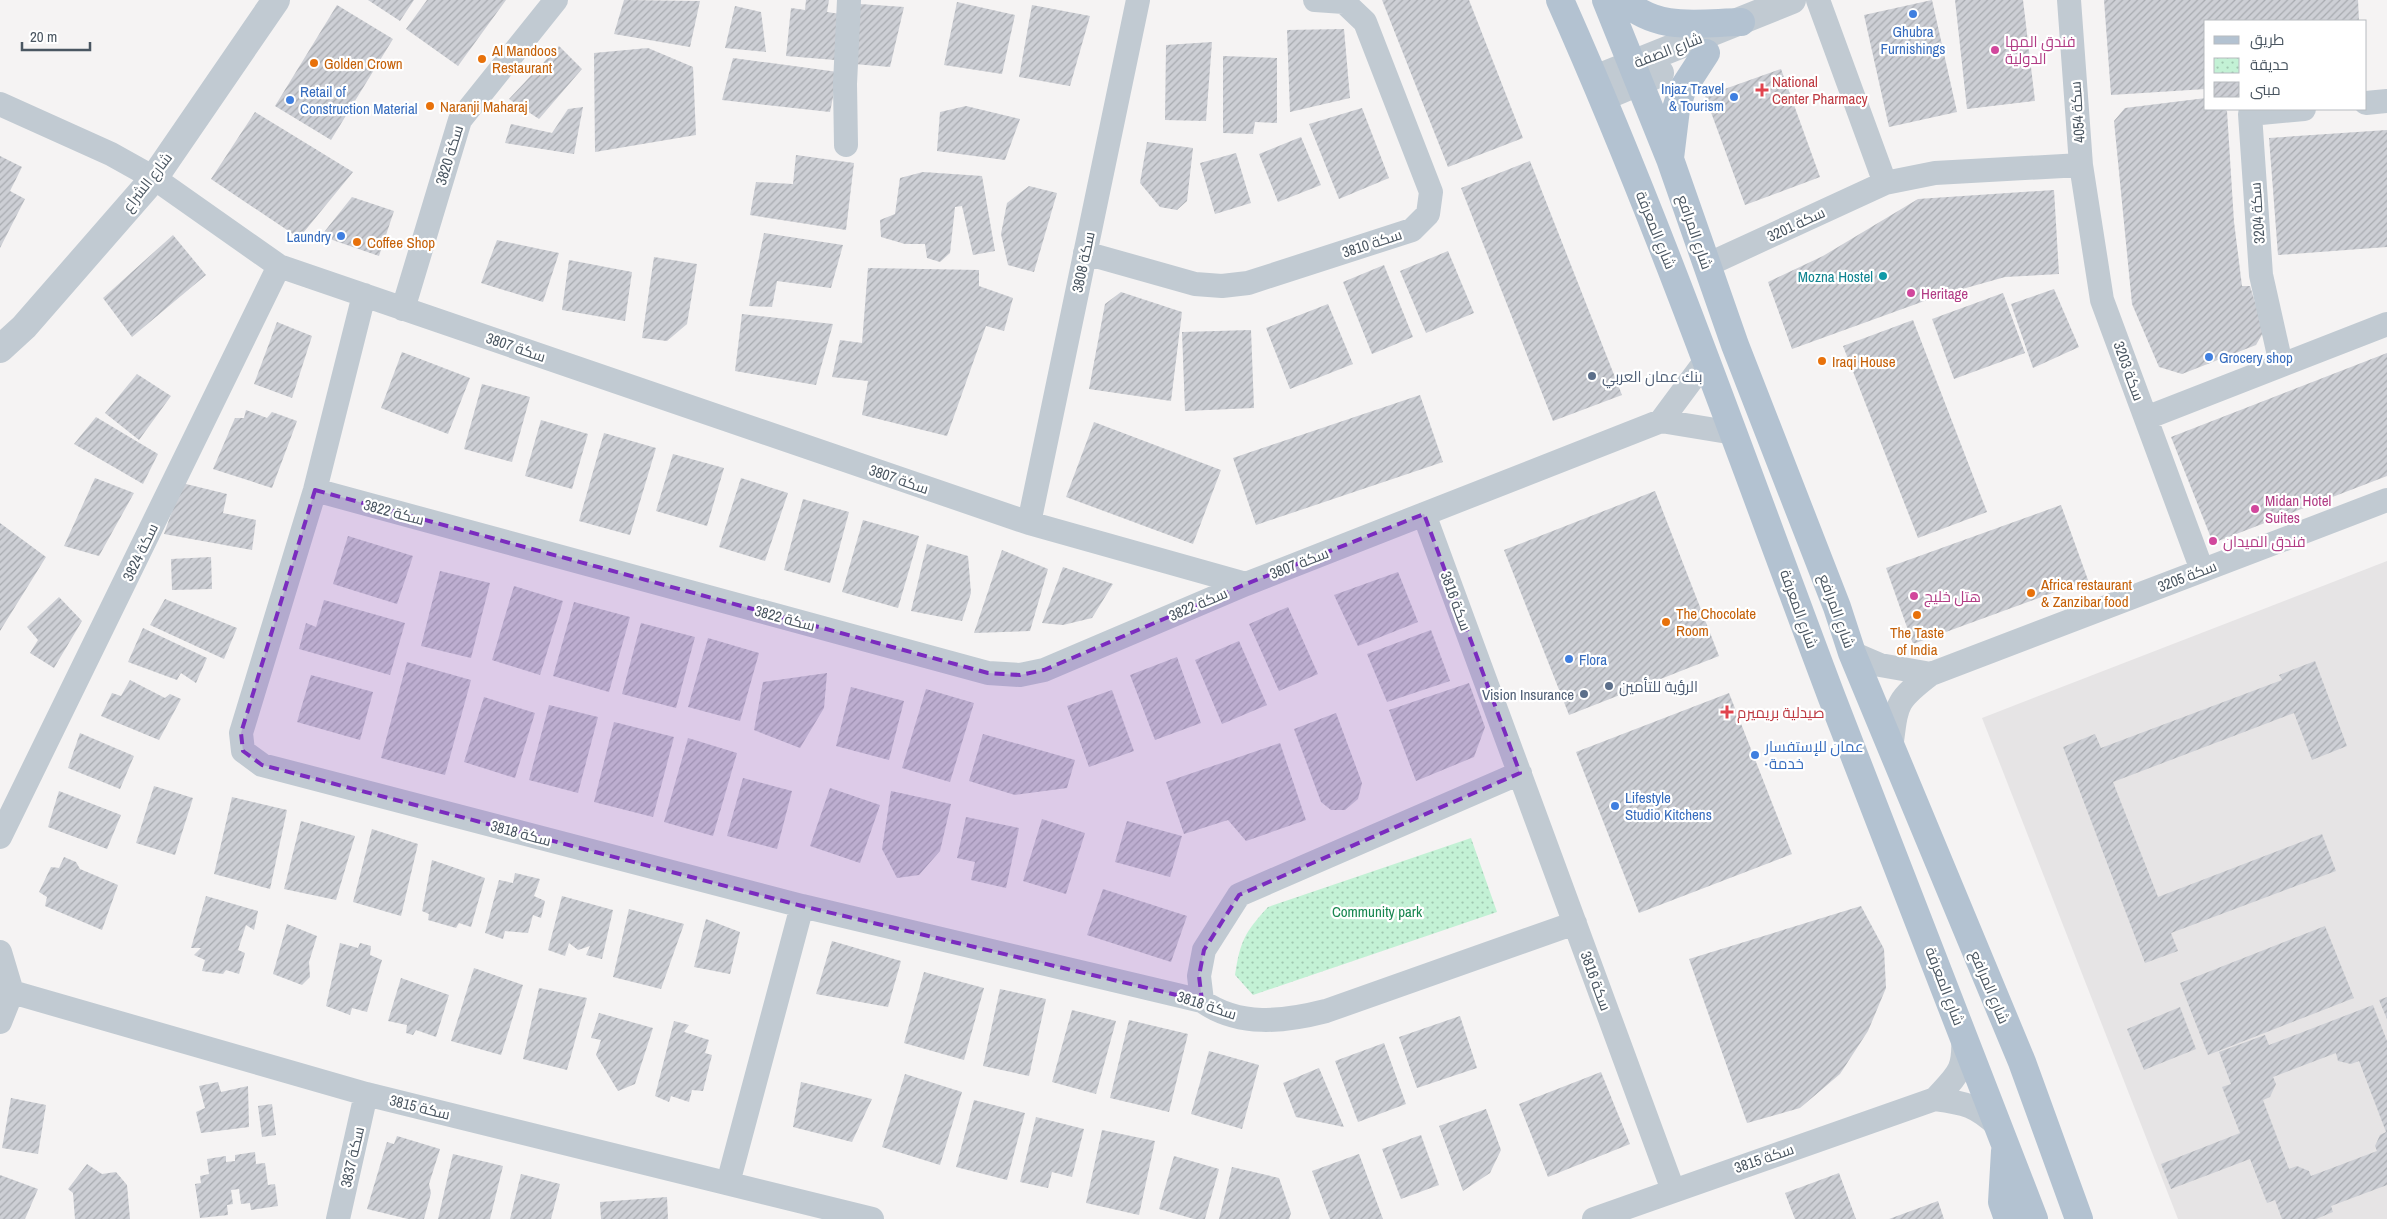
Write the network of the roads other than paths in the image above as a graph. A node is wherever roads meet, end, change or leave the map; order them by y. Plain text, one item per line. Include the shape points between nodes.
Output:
1 (276, 0) edge
2 (556, 0) edge
3 (849, 0) edge
4 (1138, 0) edge
5 (1315, 0) edge
6 (1560, 0) edge
7 (1606, 0) edge
8 (1623, 0) edge
9 (1792, 0) edge
10 (1818, 0) edge
11 (2069, 0) edge
12 (1741, 22) junction
13 (1706, 53) junction
14 (1635, 73) junction
15 (1599, 88) junction
16 (2387, 101) edge
17 (2367, 103) edge
18 (0, 104) edge
19 (2293, 110) edge
20 (846, 145) dead end
21 (1670, 159) junction
22 (2081, 165) junction
23 (154, 178) junction
24 (1885, 183) junction
25 (1085, 253) junction
26 (1707, 265) junction
27 (279, 266) junction
28 (364, 295) junction
29 (403, 309) junction
30 (2387, 324) edge
31 (0, 350) edge
32 (1707, 359) junction
33 (2281, 364) junction
34 (2146, 418) junction
35 (1661, 421) junction
36 (1734, 433) junction
37 (315, 490) junction
38 (2387, 500) edge
39 (1424, 514) junction
40 (1029, 523) junction
41 (2202, 570) junction
42 (1246, 584) junction
43 (1852, 653) junction
44 (1931, 674) junction
45 (1891, 749) junction
46 (1520, 773) junction
47 (0, 837) edge
48 (802, 906) junction
49 (1575, 922) junction
50 (0, 952) edge
51 (12, 992) junction
52 (1202, 1001) junction
53 (0, 1022) edge
54 (1963, 1032) junction
55 (366, 1094) junction
56 (1935, 1099) junction
57 (2002, 1134) junction
58 (728, 1183) junction
59 (1674, 1190) junction
60 (338, 1219) edge
61 (872, 1219) edge
62 (1594, 1219) edge
63 (2008, 1219) edge
64 (2034, 1219) edge
65 (2079, 1219) edge

1 - 23 street, شارع الشراع
2 - 29 street, سكة 3820 via 460,120
3 - 20 street
4 - 25 street, سكة 3808
5 - 25 street, سكة 3810 via 1344,2 1365,22 1431,192 1428,214 1412,230 1257,280 1222,286 1195,284
6 - 15 main road, شارع المعرفة
7 - 14 main road, شارع المرافع
8 - 12 main road via 1635,11 1664,22
9 - 12 street, شارع الصفة
10 - 24 street
11 - 22 street, سكة 4054
12 - 13 street, شارع الصفة
12 - 14 street, شارع الصفة
13 - 14 street, شارع الصفة
13 - 21 main road via 1682,90 1676,109
14 - 15 street, شارع الصفة
14 - 21 main road, شارع المرافع
15 - 32 main road, شارع المعرفة
16 - 17 street
18 - 23 street, سكة 3807 via 111,154
19 - 33 street, سكة 3204 via 2250,114 2261,275
21 - 26 main road, شارع المرافع
22 - 24 street, سكة 3201 via 1935,173
22 - 34 street, سكة 3203 via 2102,300
23 - 27 street, سكة 3807
23 - 31 street, شارع الشراع via 24,327
24 - 26 street, سكة 3201
25 - 40 street, سكة 3808
26 - 43 main road, شارع المرافع
27 - 28 street, سكة 3807
27 - 47 street, سكة 3824
28 - 29 street, سكة 3807
28 - 37 street
29 - 40 street, سكة 3807
30 - 33 street
32 - 35 street
32 - 36 main road, شارع المعرفة
33 - 34 street
34 - 41 street, سكة 3203
35 - 36 street
35 - 39 street, سكة 3807
36 - 54 main road, شارع المعرفة
37 - 42 street, سكة 3822 via 988,673 1020,676 1044,670
37 - 48 street, سكة 3818 via 241,733 243,751 262,765
38 - 41 street, سكة 3205
39 - 42 street, سكة 3807
39 - 46 street, سكة 3816
40 - 42 street, سكة 3807
41 - 44 street, سكة 3205
43 - 44 street via 1880,665
43 - 45 main road, شارع المرافع
44 - 45 street, سكة 3205 via 1908,692 1896,707
45 - 65 main road, شارع المرافع via 2022,1062
46 - 49 street, سكة 3816
46 - 52 street via 1239,895 1204,950 1199,976
48 - 52 street, سكة 3818
48 - 58 street
49 - 52 street, سكة 3818 via 1326,1011 1297,1018 1248,1018 1217,1012
49 - 59 street, سكة 3816
50 - 51 street
51 - 53 street
51 - 55 street, سكة 3815
54 - 56 street, سكة 3815 via 1964,1059 1955,1077
54 - 57 main road, شارع المعرفة
55 - 58 street, سكة 3815
55 - 60 street, سكة 3837
56 - 57 street, سكة 3815 via 1968,1104 1988,1116
56 - 59 street, سكة 3815
57 - 63 main road via 2002,1202
57 - 64 main road, شارع المعرفة
58 - 61 street, سكة 3815
59 - 62 street, سكة 3815

